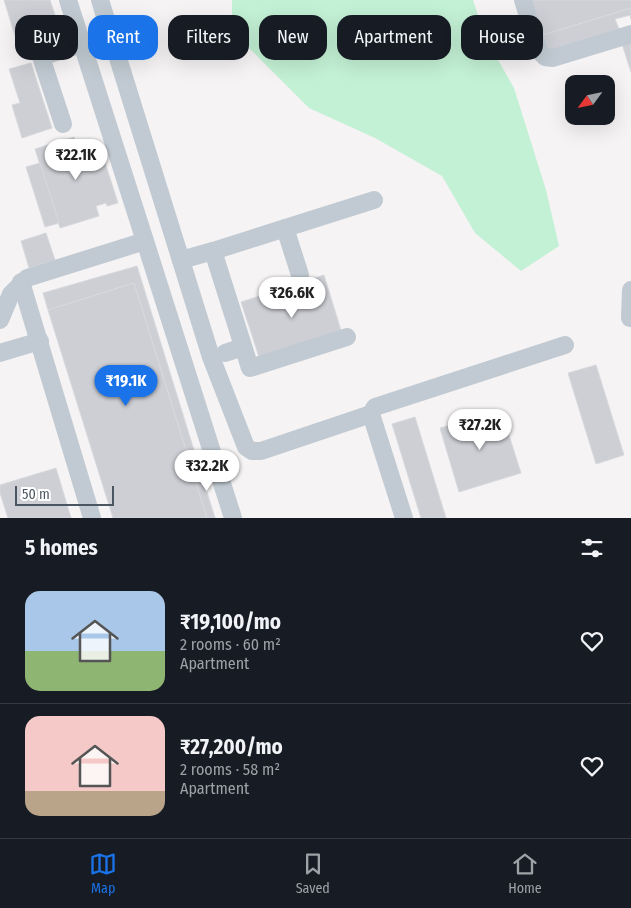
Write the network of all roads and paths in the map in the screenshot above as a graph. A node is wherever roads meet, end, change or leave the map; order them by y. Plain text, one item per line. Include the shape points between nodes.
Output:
1 (68, 0) edge
2 (100, 0) edge
3 (523, 0) edge
4 (631, 34) edge
5 (82, 44) junction
6 (63, 124) dead end
7 (374, 200) dead end
8 (286, 228) junction
9 (145, 241) junction
10 (212, 251) junction
11 (181, 260) junction
12 (300, 276) dead end
13 (21, 282) junction
14 (631, 290) edge
15 (630, 318) dead end
16 (0, 320) edge
17 (347, 337) dead end
18 (40, 341) junction
19 (566, 345) dead end
20 (243, 347) junction
21 (0, 352) edge
22 (225, 353) dead end
23 (372, 414) junction
24 (92, 518) edge
25 (233, 518) edge
26 (404, 518) edge

1 - 5 street
2 - 11 street
3 - 4 street via 539,51 544,57 553,58
5 - 6 street via 41,57
5 - 9 street
7 - 8 street
8 - 10 street
8 - 12 street
9 - 13 street via 32,275
9 - 25 street
10 - 11 street
10 - 20 street
11 - 23 street via 223,390 246,447 252,452
13 - 16 street via 11,294
13 - 18 street
14 - 15 street
17 - 20 street via 250,368
18 - 21 street
18 - 24 street
19 - 23 street via 375,407
20 - 22 street
23 - 26 street

